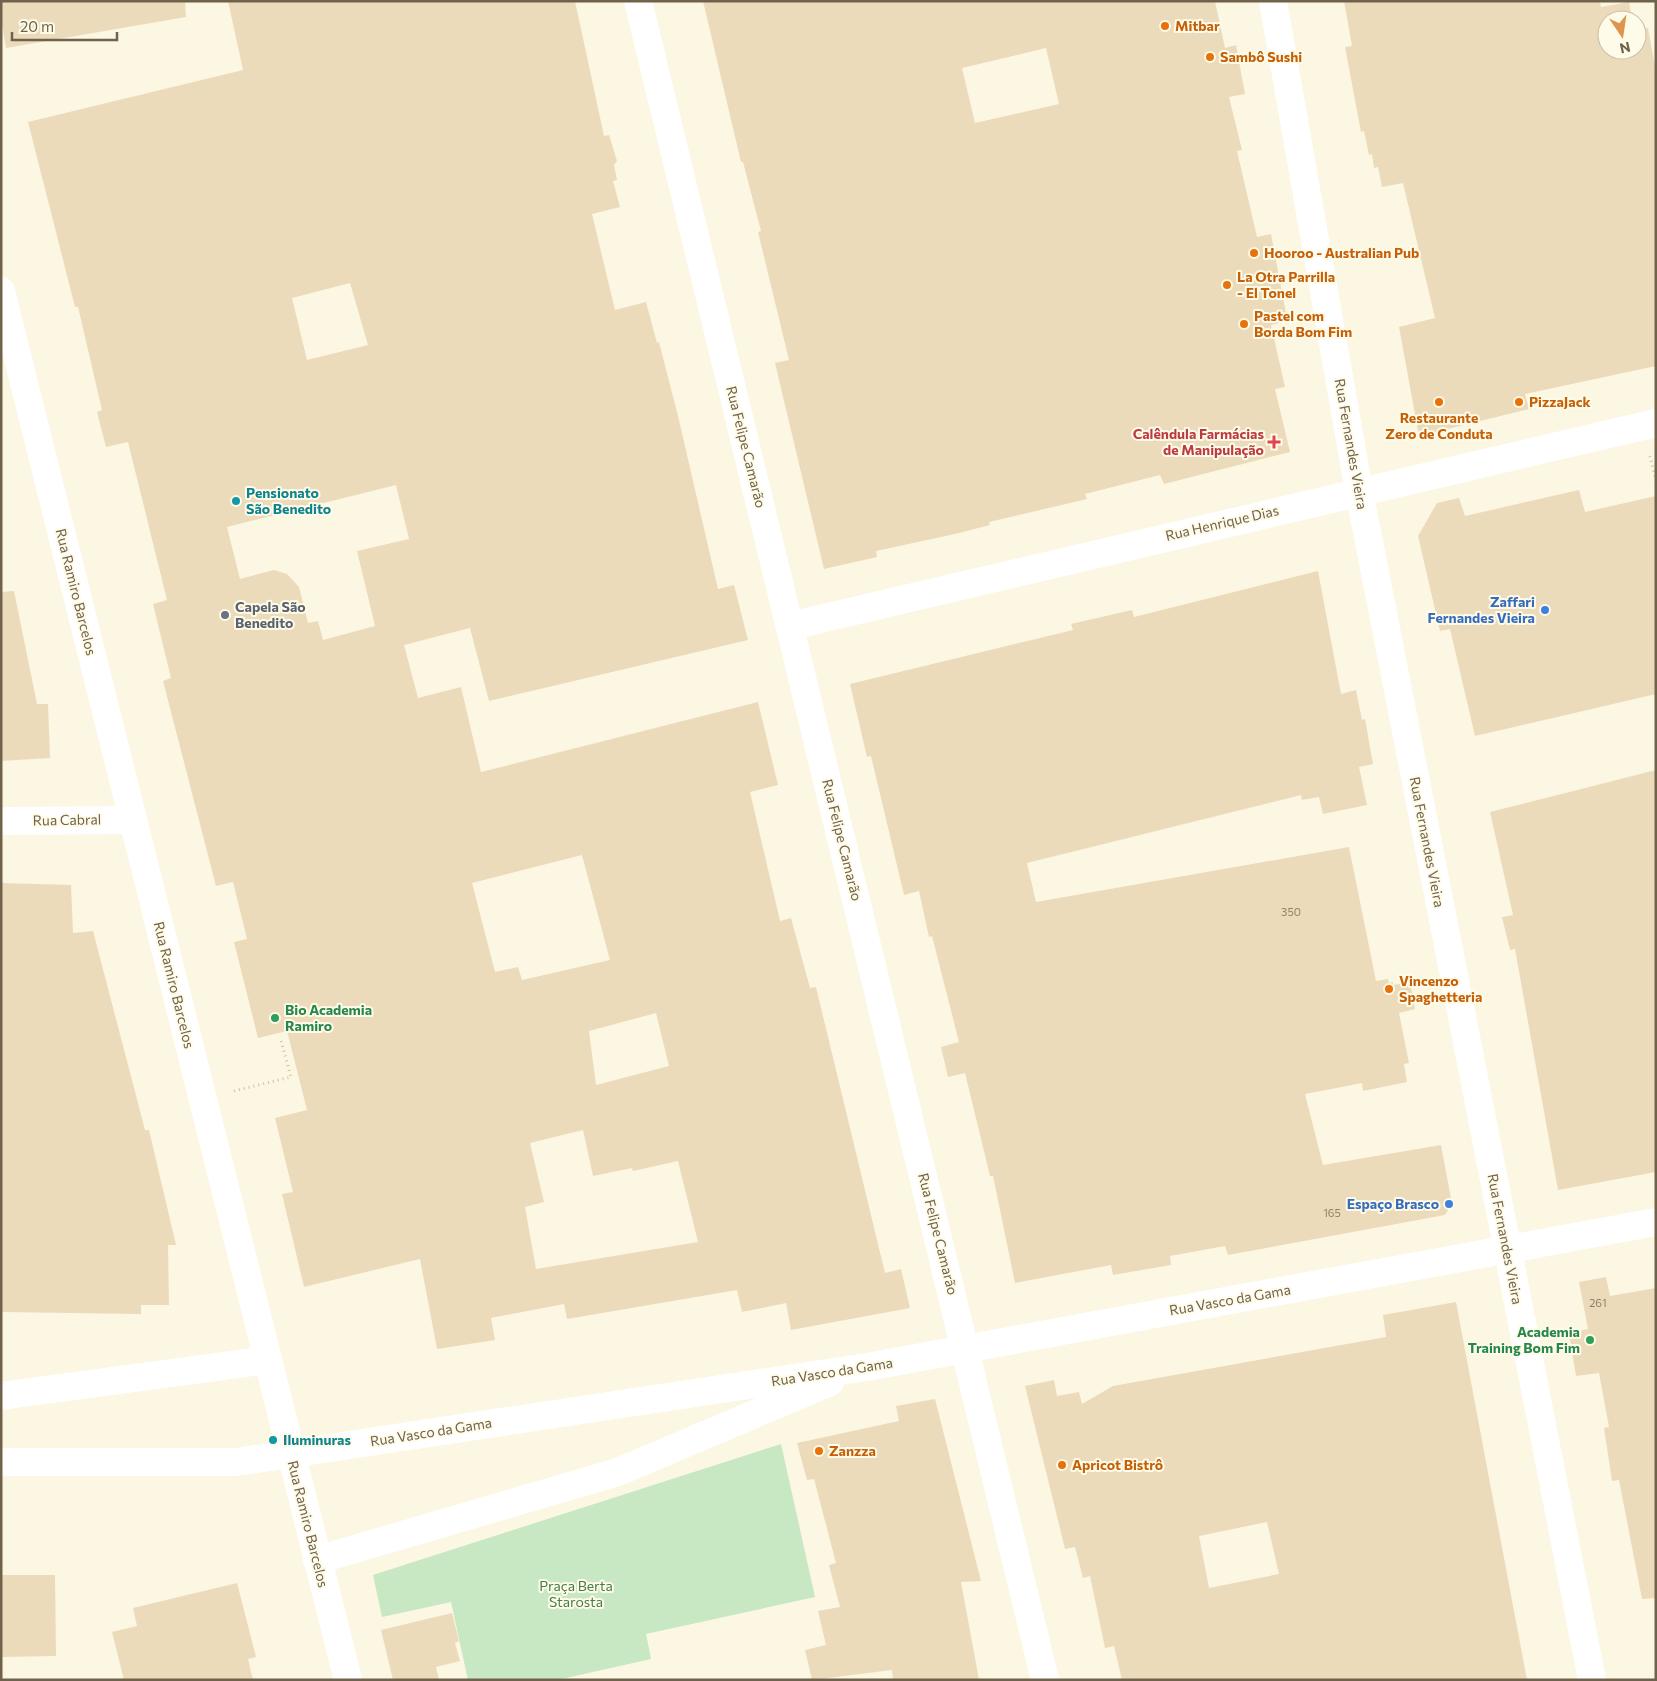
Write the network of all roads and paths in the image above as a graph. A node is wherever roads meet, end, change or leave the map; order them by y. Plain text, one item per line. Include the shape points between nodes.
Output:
1 (638, 1) edge
2 (1273, 1) edge
3 (1, 291) edge
4 (1656, 423) edge
5 (1358, 491) junction
6 (790, 626) junction
7 (133, 820) junction
8 (1, 821) edge
9 (280, 1037) dead end
10 (203, 1098) junction
11 (1656, 1222) edge
12 (1506, 1249) junction
13 (966, 1349) junction
14 (867, 1367) junction
15 (270, 1371) junction
16 (1, 1396) edge
17 (1, 1462) edge
18 (317, 1560) junction
19 (348, 1680) edge
20 (1045, 1680) edge
21 (1592, 1680) edge

1 - 6 street, Rua Felipe Camarão
2 - 5 street, Rua Fernandes Vieira
3 - 7 street, Rua Ramiro Barcelos
4 - 5 street, Rua Henrique Dias
5 - 6 street, Rua Henrique Dias
5 - 12 street, Rua Fernandes Vieira
6 - 13 street, Rua Felipe Camarão
7 - 8 street, Rua Cabral
7 - 10 street, Rua Ramiro Barcelos
9 - 10 path via 291,1077
10 - 15 street, Rua Ramiro Barcelos
11 - 12 street, Rua Vasco da Gama
12 - 13 street, Rua Vasco da Gama
12 - 21 street, Rua Fernandes Vieira
13 - 14 street, Rua Vasco da Gama
13 - 20 street, Rua Felipe Camarão
14 - 17 street, Rua Vasco da Gama via 236,1462
14 - 18 street via 618,1472
15 - 16 street
15 - 18 street, Rua Ramiro Barcelos
18 - 19 street, Rua Ramiro Barcelos

